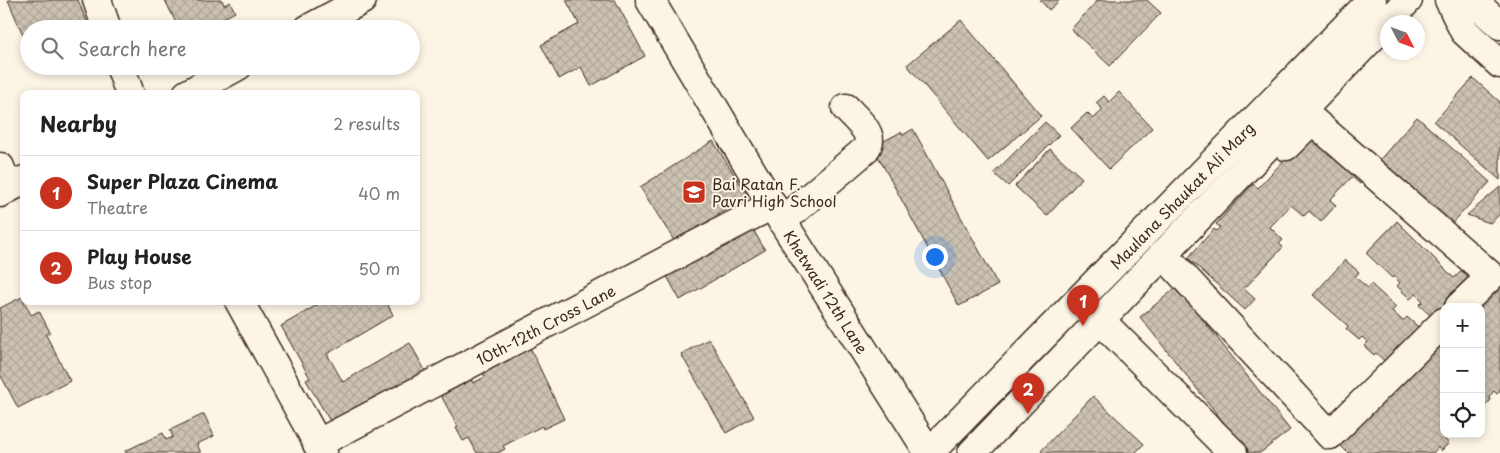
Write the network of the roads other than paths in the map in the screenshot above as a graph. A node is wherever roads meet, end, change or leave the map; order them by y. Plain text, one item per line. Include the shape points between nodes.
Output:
1 (97, 0) edge
2 (362, 0) edge
3 (650, 0) edge
4 (1372, 0) edge
5 (1408, 0) edge
6 (1449, 0) edge
7 (1456, 0) edge
8 (104, 20) edge
9 (325, 20) edge
10 (1500, 25) edge
11 (1500, 64) edge
12 (123, 75) edge
13 (222, 75) edge
14 (129, 90) edge
15 (194, 90) edge
16 (846, 108) dead end
17 (1269, 144) junction
18 (777, 213) junction
19 (1163, 254) junction
20 (1464, 303) edge
21 (241, 305) edge
22 (1100, 320) junction
23 (1440, 326) edge
24 (320, 449) edge
25 (929, 453) edge
26 (972, 453) edge
27 (1233, 453) edge

1 - 8 street
2 - 9 street
3 - 18 street, Khetwadi 12th Lane
4 - 25 street, Maulana Shaukat Ali Marg
5 - 17 street, Maulana Shaukat Ali Marg
6 - 11 street via 1464,31
7 - 10 street via 1483,10
12 - 14 street
13 - 15 street
16 - 18 street, 10th-12th Cross Lane via 867,132 868,145
17 - 19 street, Maulana Shaukat Ali Marg
17 - 20 street via 1278,154 1312,120 1491,276
18 - 24 street, 10th-12th Cross Lane
18 - 25 street, Khetwadi 12th Lane
19 - 22 street, Maulana Shaukat Ali Marg
19 - 23 street via 1330,435
21 - 24 street
22 - 26 street, Maulana Shaukat Ali Marg
22 - 27 street

